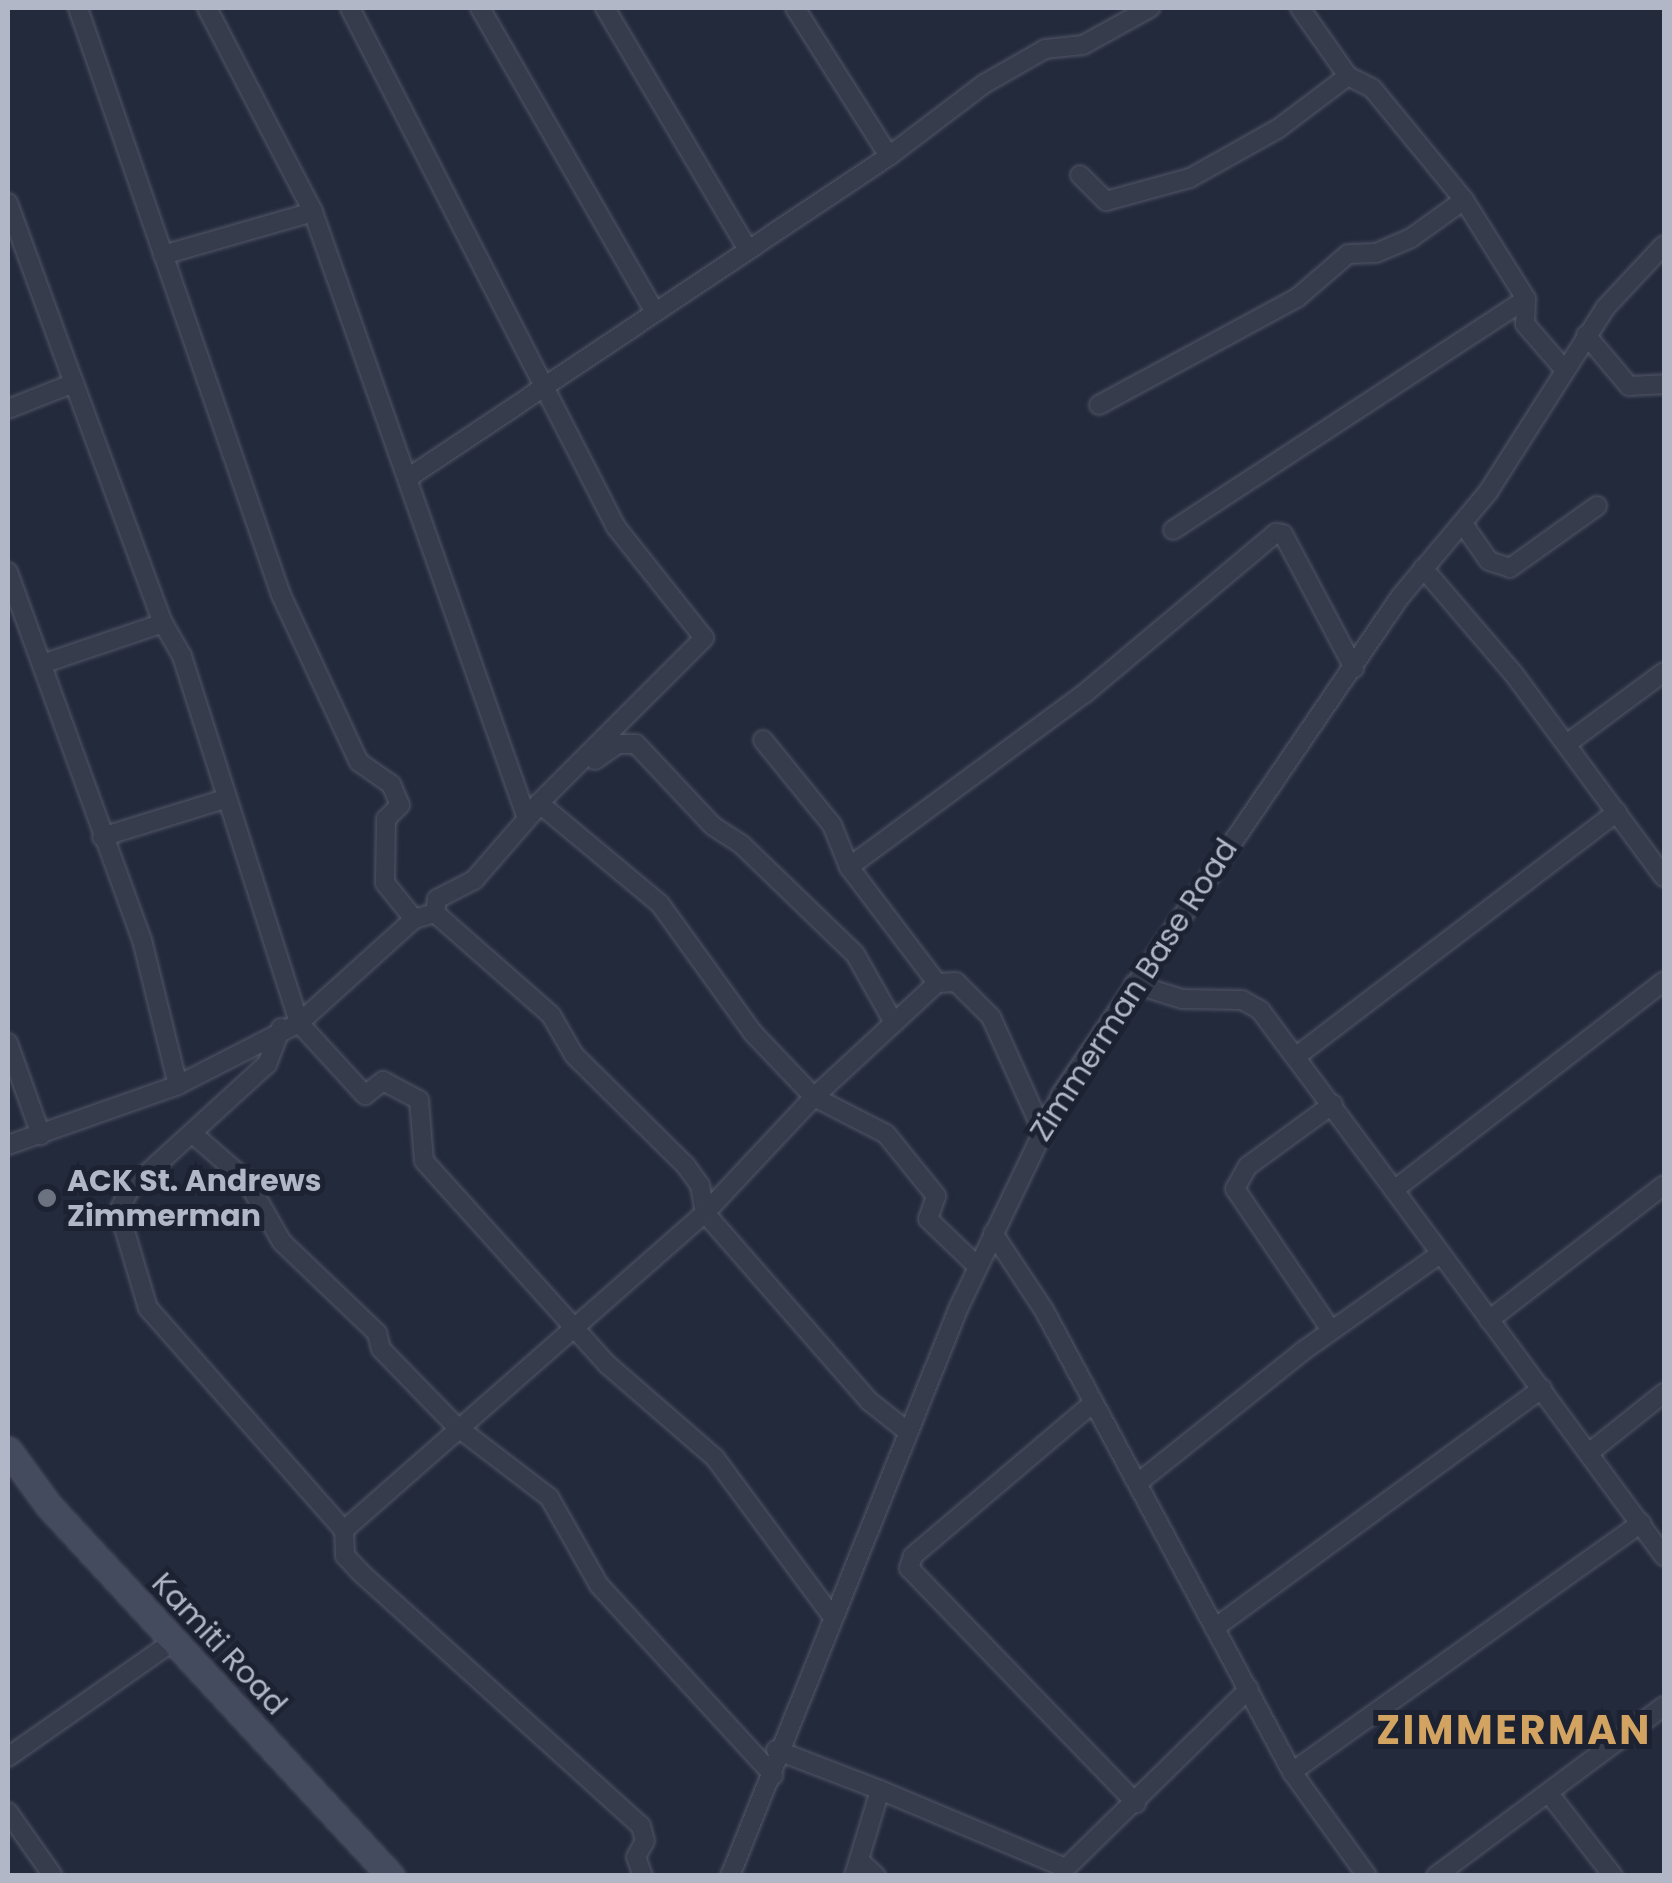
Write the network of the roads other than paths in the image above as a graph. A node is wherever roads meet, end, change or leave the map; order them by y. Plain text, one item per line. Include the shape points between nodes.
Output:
1 (78, 8) edge
2 (207, 8) edge
3 (350, 8) edge
4 (480, 8) edge
5 (605, 8) edge
6 (795, 8) edge
7 (1150, 8) edge
8 (1300, 8) edge
9 (1348, 76) junction
10 (889, 156) junction
11 (1080, 175) dead end
12 (1464, 200) junction
13 (8, 203) edge
14 (313, 212) junction
15 (1664, 245) edge
16 (746, 246) junction
17 (163, 255) junction
18 (1526, 299) junction
19 (653, 309) junction
20 (1586, 335) junction
21 (1563, 368) junction
22 (74, 384) junction
23 (1664, 384) edge
24 (541, 388) junction
25 (1099, 405) dead end
26 (8, 409) edge
27 (411, 476) junction
28 (1597, 506) dead end
29 (1463, 524) junction
30 (1173, 530) dead end
31 (1423, 568) junction
32 (8, 572) edge
33 (163, 622) junction
34 (42, 664) junction
35 (1354, 668) junction
36 (1664, 672) edge
37 (762, 740) dead end
38 (1568, 743) junction
39 (224, 800) junction
40 (533, 810) junction
41 (1617, 812) junction
42 (102, 837) junction
43 (849, 867) junction
44 (1662, 870) edge
45 (435, 913) junction
46 (414, 919) junction
47 (1664, 981) edge
48 (937, 984) junction
49 (1134, 984) junction
50 (894, 1022) junction
51 (290, 1026) junction
52 (8, 1043) edge
53 (1298, 1055) junction
54 (178, 1085) junction
55 (814, 1097) junction
56 (1333, 1104) junction
57 (1042, 1130) junction
58 (193, 1134) junction
59 (41, 1135) junction
60 (8, 1146) edge
61 (1664, 1185) edge
62 (1394, 1190) junction
63 (705, 1213) junction
64 (993, 1233) junction
65 (1440, 1254) junction
66 (978, 1267) junction
67 (1489, 1320) junction
68 (572, 1326) junction
69 (1330, 1330) junction
70 (1542, 1388) junction
71 (1664, 1393) edge
72 (1092, 1404) junction
73 (456, 1426) junction
74 (907, 1431) junction
75 (8, 1450) edge
76 (1590, 1452) junction
77 (1139, 1482) junction
78 (1641, 1523) junction
79 (344, 1530) junction
80 (1664, 1556) edge
81 (831, 1615) junction
82 (1216, 1627) junction
83 (172, 1642) junction
84 (1249, 1690) junction
85 (1664, 1706) edge
86 (776, 1750) junction
87 (8, 1757) edge
88 (1292, 1772) junction
89 (773, 1775) junction
90 (880, 1790) junction
91 (1551, 1796) junction
92 (1136, 1803) junction
93 (8, 1812) edge
94 (857, 1869) edge
95 (1078, 1869) edge
96 (53, 1876) edge
97 (391, 1876) edge
98 (643, 1876) edge
99 (730, 1876) edge
100 (876, 1876) edge
101 (1367, 1876) edge
102 (1436, 1876) edge
103 (1613, 1876) edge

1 - 17 street
2 - 14 street
3 - 24 street via 494,279
4 - 19 street
5 - 16 street
6 - 10 street
7 - 10 street via 1083,46 1029,58
8 - 9 street
9 - 11 street via 1279,128 1190,178 1106,201
9 - 12 street via 1372,88
10 - 16 street
12 - 18 street
12 - 25 street via 1411,238 1376,254 1348,254 1297,298
13 - 22 street
14 - 17 street
14 - 27 street
15 - 20 street, Zimmerman Base Road
16 - 19 street
17 - 46 street via 298,637 360,762 391,784 400,805 386,818 385,883
18 - 21 street via 1525,324
18 - 30 street
19 - 24 street
20 - 21 street, Zimmerman Base Road
20 - 23 street via 1629,386
21 - 29 street, Zimmerman Base Road
22 - 26 street
22 - 33 street
24 - 27 street
24 - 40 street via 616,528 704,638
27 - 40 street
28 - 29 street via 1510,568 1489,561
29 - 31 street, Zimmerman Base Road
31 - 35 street, Zimmerman Base Road
31 - 38 street
32 - 34 street
33 - 34 street
33 - 39 street via 182,656
34 - 42 street
35 - 43 street via 1285,536 1276,533 1084,694
35 - 49 street, Zimmerman Base Road
36 - 38 street
37 - 43 street via 832,825
38 - 41 street
39 - 42 street
39 - 51 street
40 - 45 street via 474,880 437,898
40 - 50 street via 605,752 636,744 712,826 742,845 854,954
40 - 55 street via 660,904 753,1033
41 - 44 street
41 - 53 street
42 - 54 street via 142,940
43 - 48 street
45 - 46 street
45 - 63 street via 551,1015 574,1055 686,1166 700,1185
46 - 51 street
47 - 62 street
48 - 50 street
48 - 57 street via 956,982 991,1017
49 - 53 street via 1182,998 1242,1000 1260,1010
49 - 57 street, Zimmerman Base Road
50 - 55 street
51 - 54 street
51 - 58 street via 276,1054
51 - 68 street via 365,1095 383,1080 419,1100 424,1161
52 - 59 street
53 - 56 street
54 - 59 street
55 - 63 street
55 - 66 street via 886,1134 936,1196 928,1218
56 - 62 street
56 - 69 street via 1248,1166 1235,1188
57 - 64 street, Zimmerman Base Road
58 - 73 street via 247,1181 282,1242 378,1334 381,1349
58 - 79 street via 122,1198 121,1226 137,1286 244,1424
59 - 60 street
61 - 67 street
62 - 65 street
63 - 68 street
63 - 74 street via 869,1401
64 - 66 street, Zimmerman Base Road
64 - 72 street
65 - 67 street
65 - 69 street
66 - 74 street, Zimmerman Base Road
67 - 70 street
68 - 73 street
68 - 81 street via 715,1458
69 - 77 street
70 - 76 street
70 - 82 street
71 - 76 street
72 - 77 street
72 - 92 street via 912,1556 909,1568
73 - 79 street
73 - 89 street via 549,1496 599,1585 746,1754
74 - 81 street, Zimmerman Base Road
75 - 83 main road, Kamiti Road
76 - 78 street
77 - 82 street
78 - 80 street
78 - 88 street
79 - 98 street via 344,1556 362,1574 641,1826 646,1840 636,1858
81 - 86 street, Zimmerman Base Road
82 - 84 street
83 - 87 street
83 - 97 main road, Kamiti Road
84 - 88 street
84 - 92 street
85 - 91 street
86 - 89 street, Zimmerman Base Road
86 - 90 street
88 - 101 street
89 - 99 street, Zimmerman Base Road
90 - 94 street
90 - 95 street
91 - 102 street
91 - 103 street
92 - 95 street
93 - 96 street
94 - 100 street

